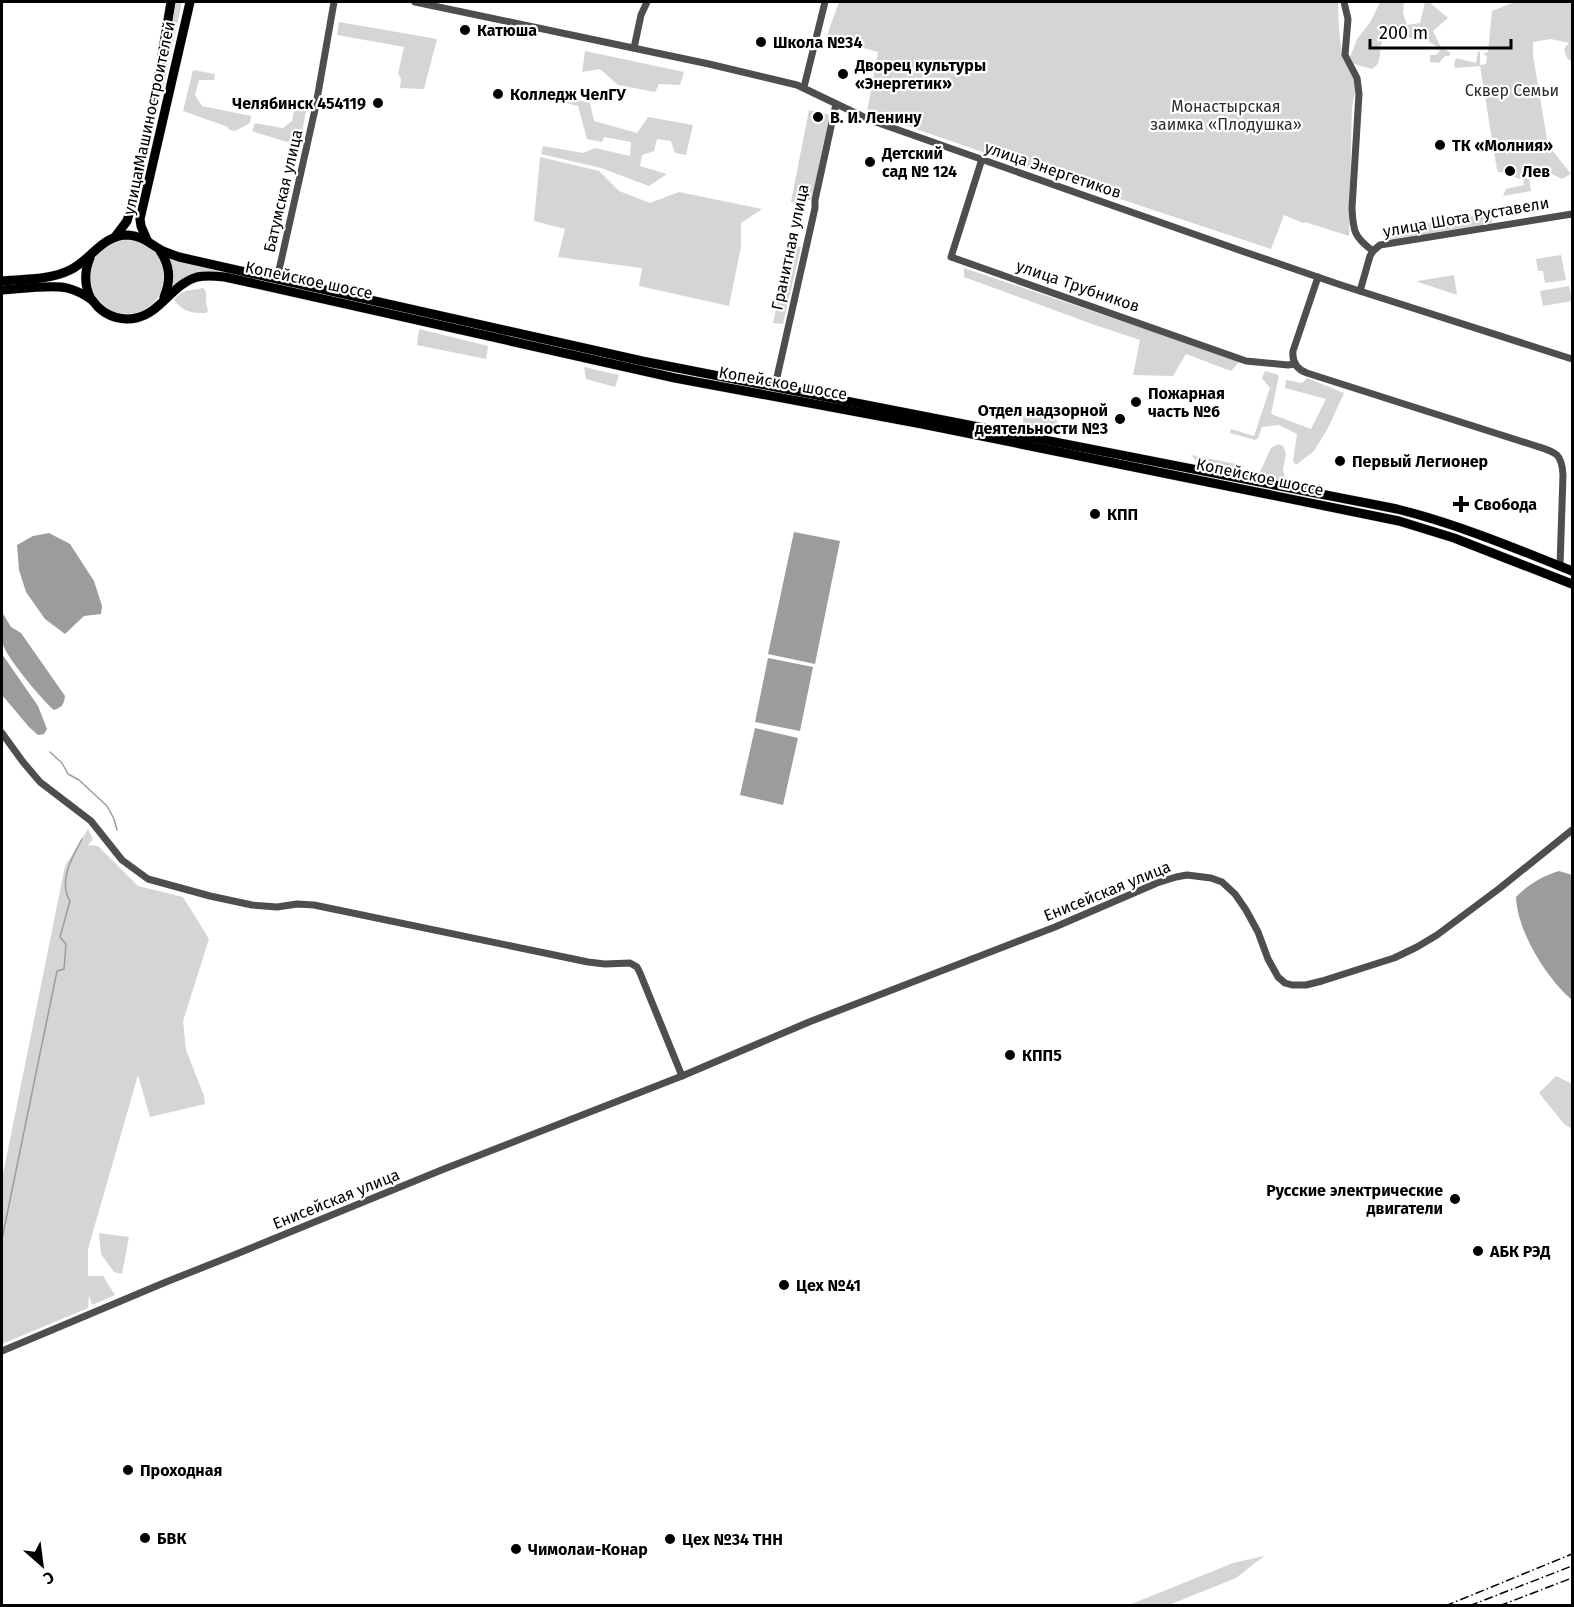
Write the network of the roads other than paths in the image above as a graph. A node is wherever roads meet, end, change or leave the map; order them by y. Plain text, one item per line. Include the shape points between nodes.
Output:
1 (171, 2) edge
2 (190, 2) edge
3 (334, 2) edge
4 (415, 2) edge
5 (647, 2) edge
6 (825, 2) edge
7 (1344, 2) edge
8 (454, 5) edge
9 (634, 48) junction
10 (804, 87) junction
11 (155, 97) junction
12 (167, 100) junction
13 (836, 104) junction
14 (982, 159) junction
15 (1572, 214) edge
16 (115, 237) junction
17 (147, 240) junction
18 (159, 249) junction
19 (1372, 251) junction
20 (93, 253) junction
21 (1318, 278) junction
22 (277, 279) junction
23 (2, 281) edge
24 (2, 290) edge
25 (1360, 291) junction
26 (92, 300) junction
27 (158, 306) junction
28 (1572, 359) edge
29 (1295, 364) junction
30 (774, 391) junction
31 (1108, 457) junction
32 (1560, 566) junction
33 (1572, 571) edge
34 (1559, 578) junction
35 (1572, 584) edge
36 (2, 733) edge
37 (1572, 830) edge
38 (682, 1076) junction
39 (2, 1351) edge

1 - 11 main road, улица Машиностроителей
2 - 12 main road, улица Машиностроителей
3 - 22 street, Батумская улица via 316,105
4 - 8 street, улица Энергетиков
5 - 9 street
6 - 10 street
7 - 19 street via 1348,19 1345,55 1358,78 1359,94 1353,225 1356,236
8 - 9 street, улица Энергетиков
9 - 10 street, улица Энергетиков
10 - 13 street, улица Энергетиков
11 - 12 main road
11 - 16 main road, улица Машиностроителей via 129,216
12 - 17 main road, улица Машиностроителей via 140,219
13 - 14 street, улица Энергетиков
13 - 30 street, Гранитная улица
14 - 21 street, улица Энергетиков
14 - 29 street, улица Трубников via 951,257 1246,361
15 - 19 street, улица Шота Руставели via 1386,243
16 - 17 main road
16 - 20 main road
17 - 18 main road, Копейское шоссе
18 - 22 main road, Копейское шоссе
18 - 27 main road via 169,278
19 - 25 street, улица Шота Руставели
20 - 23 main road via 60,274
20 - 26 main road via 85,276
21 - 25 street, улица Энергетиков
21 - 29 street via 1293,351
22 - 30 main road, Копейское шоссе
24 - 26 main road, Копейское шоссе via 61,287
25 - 28 street, улица Энергетиков
26 - 27 main road, Копейское шоссе via 108,315 122,319 142,317
27 - 30 main road, Копейское шоссе via 192,279 225,278 675,378
29 - 32 street, улица Трубников via 1306,373 1557,455 1563,475
30 - 31 main road, Копейское шоссе
31 - 32 main road, Копейское шоссе via 1426,516
31 - 34 main road, Копейское шоссе via 1399,521
32 - 33 main road, Копейское шоссе
32 - 34 main road, улица Трубников
34 - 35 main road, Копейское шоссе
36 - 38 street via 40,782 91,821 122,860 148,879 264,907 314,905 588,962 630,963 640,973
37 - 38 street, Енисейская улица via 1437,935 1394,958 1322,981 1301,986 1285,982 1276,974 1246,909 1229,888 1211,878 1176,877
38 - 39 street, Енисейская улица via 444,1169

